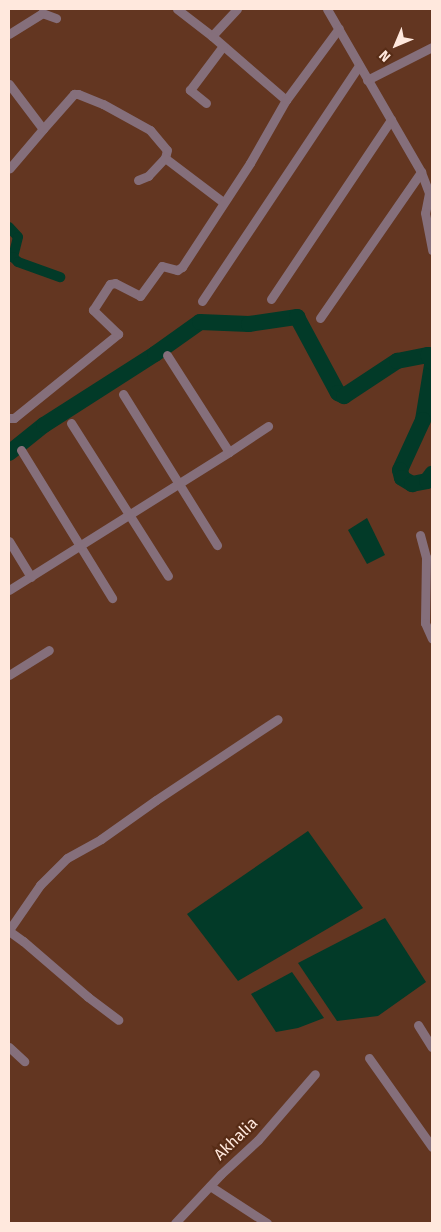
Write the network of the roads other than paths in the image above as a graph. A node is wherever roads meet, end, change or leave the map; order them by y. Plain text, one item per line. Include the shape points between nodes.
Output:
1 (177, 9) edge
2 (237, 9) edge
3 (327, 9) edge
4 (56, 18) dead end
5 (339, 28) junction
6 (9, 34) edge
7 (212, 36) junction
8 (223, 46) junction
9 (432, 47) edge
10 (359, 66) junction
11 (367, 80) junction
12 (9, 84) edge
13 (286, 100) junction
14 (206, 103) dead end
15 (392, 120) junction
16 (43, 129) junction
17 (165, 158) junction
18 (9, 169) edge
19 (421, 172) junction
20 (138, 180) dead end
21 (224, 202) junction
22 (432, 250) edge
23 (271, 299) dead end
24 (202, 301) dead end
25 (320, 318) dead end
26 (167, 356) dead end
27 (123, 394) dead end
28 (9, 418) edge
29 (71, 423) dead end
30 (268, 426) dead end
31 (21, 450) dead end
32 (230, 452) junction
33 (179, 484) junction
34 (131, 514) junction
35 (420, 535) dead end
36 (9, 541) edge
37 (217, 545) dead end
38 (79, 546) junction
39 (168, 576) dead end
40 (31, 577) junction
41 (9, 590) edge
42 (112, 598) dead end
43 (432, 639) edge
44 (49, 650) dead end
45 (9, 675) edge
46 (278, 719) dead end
47 (9, 931) edge
48 (118, 1020) dead end
49 (418, 1025) dead end
50 (9, 1047) edge
51 (432, 1047) edge
52 (369, 1058) dead end
53 (24, 1061) dead end
54 (316, 1074) dead end
55 (432, 1147) edge
56 (210, 1186) junction
57 (175, 1223) edge
58 (267, 1223) edge

1 - 7 street
2 - 7 street
3 - 5 street
4 - 6 street via 42,13
5 - 10 street
5 - 13 street
7 - 8 street
8 - 13 street
8 - 14 street via 190,90
9 - 11 street
10 - 11 street
10 - 24 street
11 - 15 street
12 - 16 street
13 - 21 street
15 - 19 street
15 - 23 street
16 - 17 street via 74,94 78,94 150,130 167,150
16 - 18 street
17 - 20 street via 148,176
17 - 21 street
19 - 22 street via 429,193 425,213
19 - 25 street
21 - 28 street via 180,269 162,266 140,296 115,283 110,284 93,310 118,334 14,418
26 - 32 street
27 - 33 street
29 - 34 street
30 - 32 street
31 - 38 street
32 - 33 street
33 - 34 street
33 - 37 street
34 - 38 street
34 - 39 street
35 - 43 street via 426,557 424,622
36 - 40 street
38 - 40 street
38 - 42 street
40 - 41 street
44 - 45 street
46 - 47 street via 68,858 40,885
47 - 48 street
49 - 51 street
50 - 53 street
52 - 55 street
54 - 56 street, Akhalia via 258,1140
56 - 57 street, Akhalia
56 - 58 street

